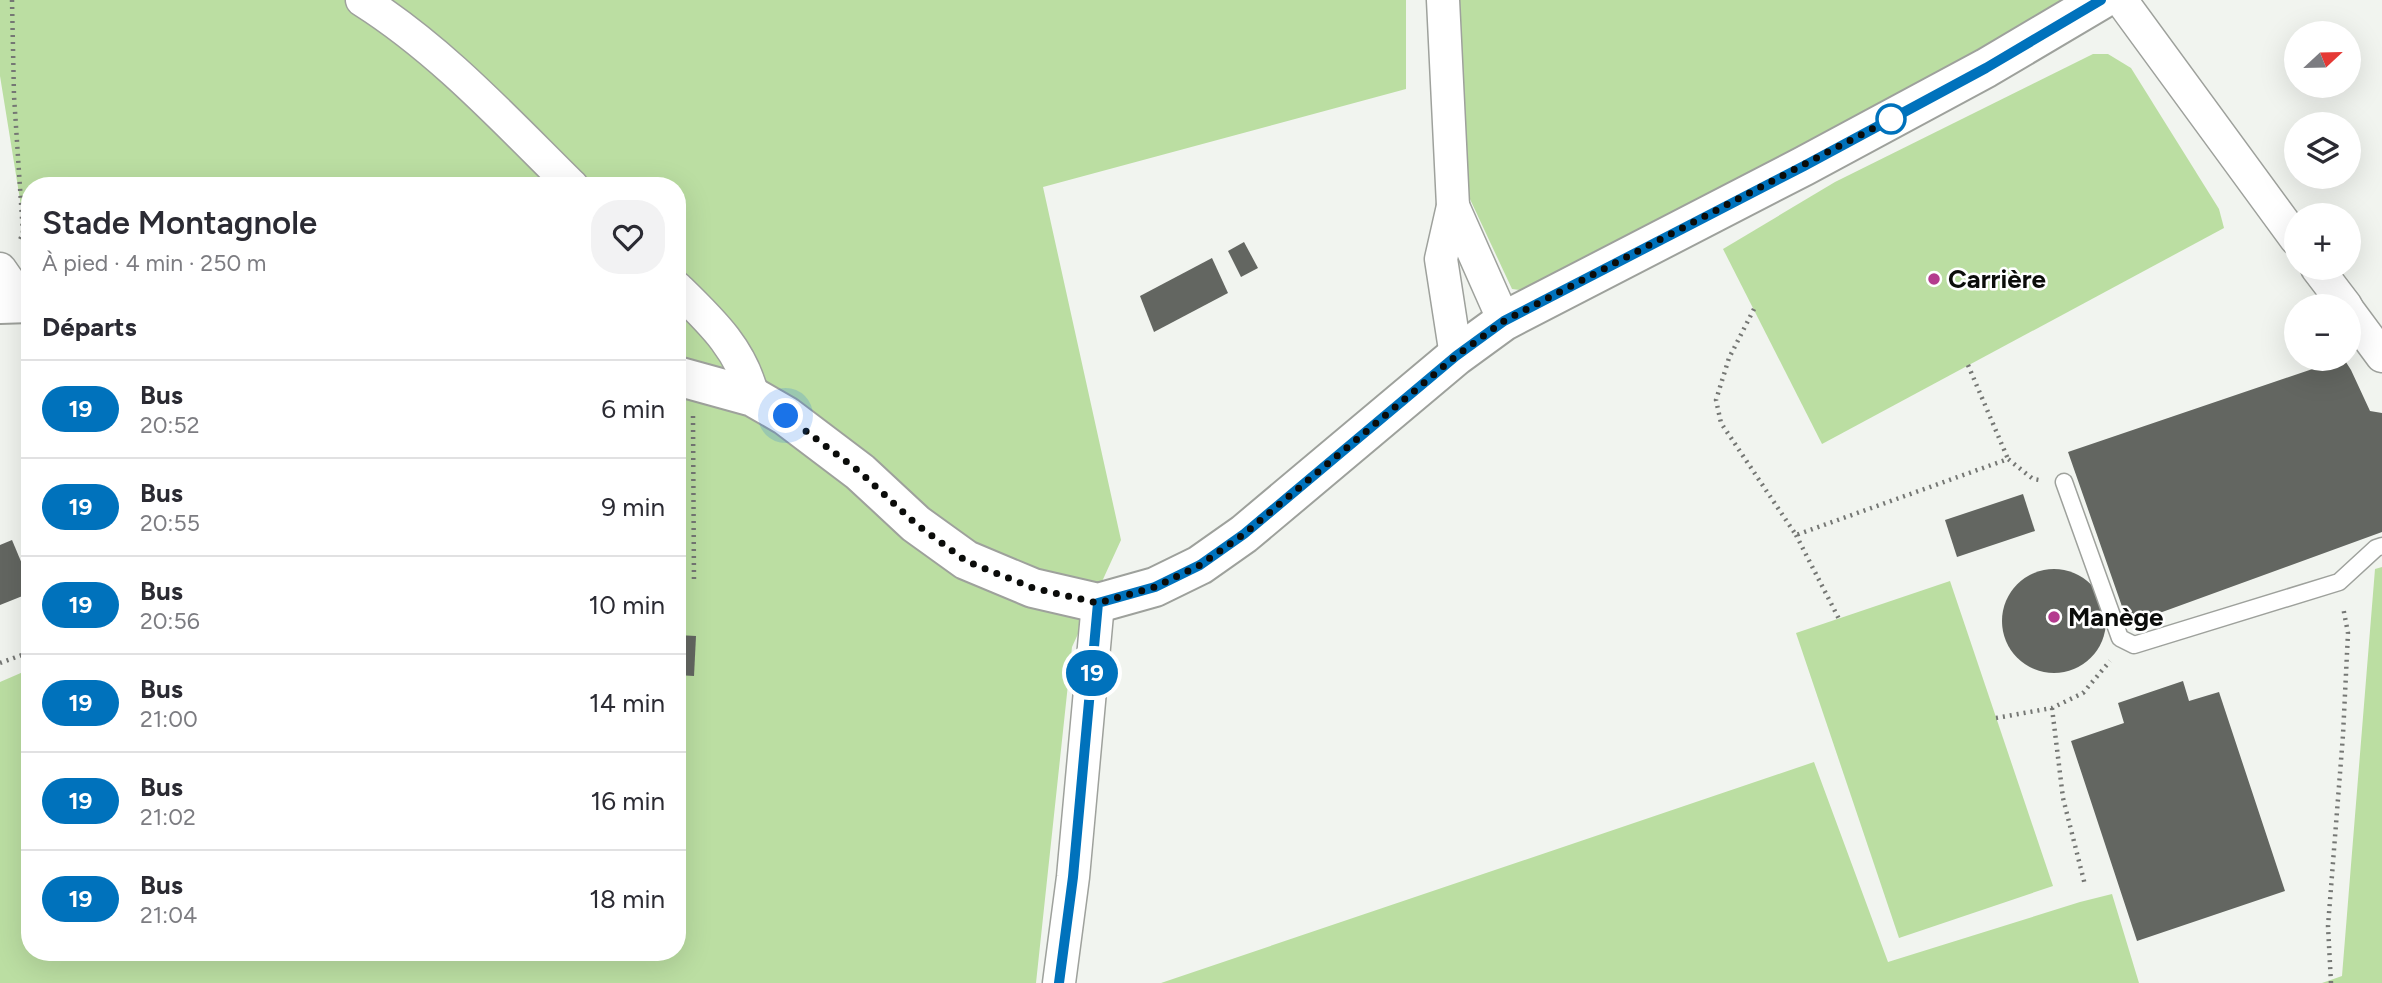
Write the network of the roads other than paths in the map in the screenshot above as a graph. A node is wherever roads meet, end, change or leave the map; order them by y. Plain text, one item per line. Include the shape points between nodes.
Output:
1 (362, 0) edge
2 (1443, 0) edge
3 (2101, 0) edge
4 (2121, 0) edge
5 (563, 177) edge
6 (1453, 206) junction
7 (2284, 223) edge
8 (686, 297) edge
9 (1504, 321) junction
10 (2361, 327) edge
11 (1456, 356) junction
12 (2382, 356) edge
13 (686, 378) edge
14 (753, 397) junction
15 (2064, 482) road end
16 (2382, 546) edge
17 (1098, 603) junction
18 (1059, 983) edge

1 - 5 street via 451,67
2 - 6 street
3 - 9 street via 1816,160
4 - 7 street
6 - 9 street
6 - 11 street via 1441,259
8 - 14 street via 722,334 748,375
9 - 11 street
10 - 12 street
11 - 17 street via 1244,534 1200,565 1155,587
13 - 14 street
14 - 17 street via 860,472 916,524 966,561 1033,588
15 - 16 lane via 2120,638 2134,645 2339,582
17 - 18 street

